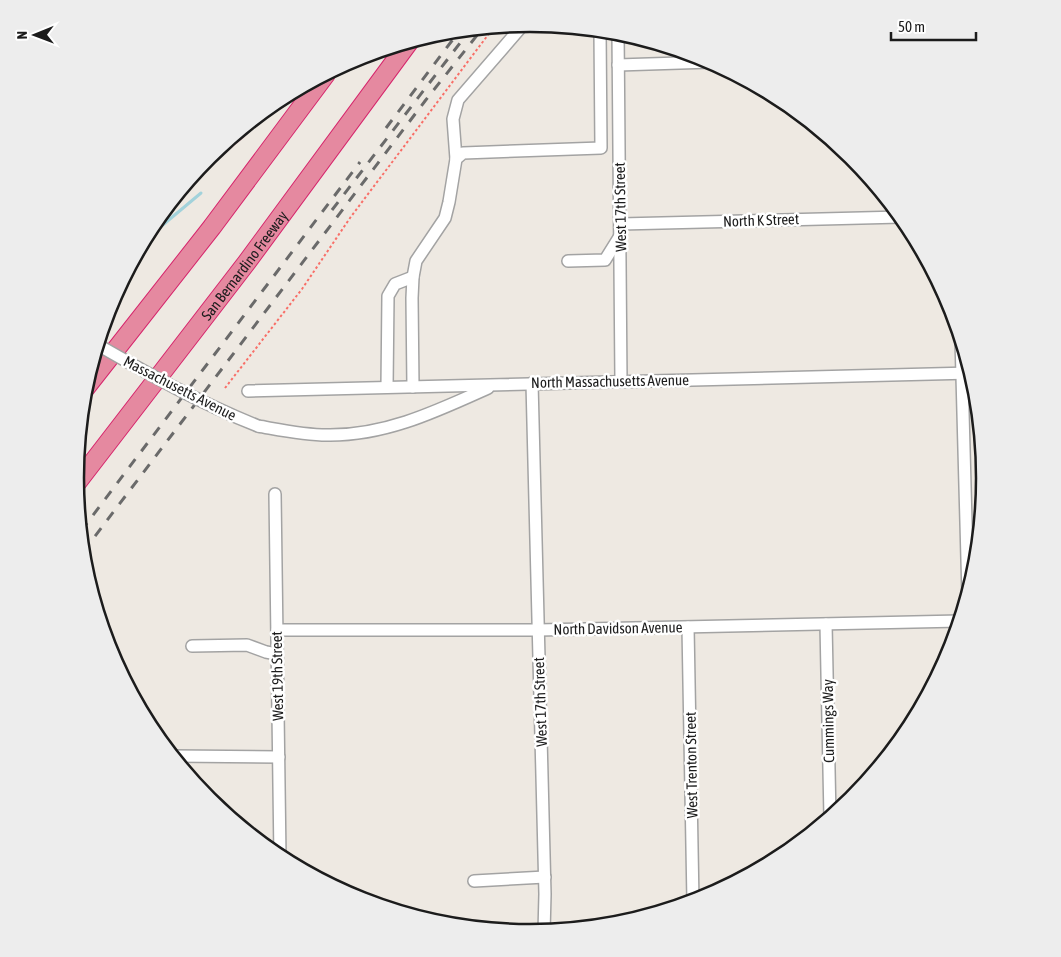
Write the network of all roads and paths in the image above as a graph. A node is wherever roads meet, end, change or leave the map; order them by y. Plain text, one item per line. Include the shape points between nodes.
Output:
1 (516, 32) edge
2 (489, 34) edge
3 (600, 38) edge
4 (618, 41) edge
5 (402, 52) edge
6 (692, 63) edge
7 (618, 65) junction
8 (316, 87) edge
9 (456, 159) junction
10 (891, 216) edge
11 (621, 229) junction
12 (568, 261) dead end
13 (413, 277) junction
14 (104, 349) edge
15 (98, 373) edge
16 (964, 373) edge
17 (621, 381) junction
18 (532, 383) junction
19 (966, 383) edge
20 (494, 385) junction
21 (387, 387) junction
22 (413, 387) junction
23 (225, 388) dead end
24 (248, 391) dead end
25 (84, 473) edge
26 (275, 494) dead end
27 (968, 567) edge
28 (953, 622) edge
29 (826, 624) junction
30 (688, 627) junction
31 (277, 630) junction
32 (538, 630) junction
33 (192, 646) dead end
34 (277, 654) junction
35 (182, 756) edge
36 (278, 757) junction
37 (830, 809) edge
38 (280, 847) edge
39 (545, 877) junction
40 (474, 881) dead end
41 (693, 894) edge
42 (544, 924) edge

1 - 9 street via 458,100 453,119
2 - 23 path via 350,218 302,289
3 - 9 street via 601,148 463,153
4 - 7 street, West 17th Street
5 - 25 highway, San Bernardino Freeway via 247,262
6 - 7 street
7 - 11 street, West 17th Street
8 - 15 highway
9 - 13 street via 445,218 416,261
10 - 11 street, North K Street
11 - 12 street via 605,260
11 - 17 street, West 17th Street
13 - 21 street via 395,284 388,296
13 - 22 street
14 - 20 street, Massachusetts Avenue, bridge via 180,392 258,426 328,435 380,430 411,421
16 - 17 street, North Massachusetts Avenue
17 - 18 street, North Massachusetts Avenue
18 - 20 street, North Massachusetts Avenue
18 - 32 street, West 17th Street
19 - 27 street
20 - 22 street, North Massachusetts Avenue
21 - 22 street, North Massachusetts Avenue
21 - 24 street, North Massachusetts Avenue
26 - 31 street, West 19th Street
28 - 29 street, North Davidson Avenue
29 - 30 street, North Davidson Avenue
29 - 37 street, Cummings Way
30 - 32 street, North Davidson Avenue
30 - 41 street, West Trenton Street
31 - 32 street, North Davidson Avenue
31 - 34 street, West 19th Street
32 - 39 street, West 17th Street
33 - 34 street via 247,645
34 - 36 street, West 19th Street
35 - 36 street
36 - 38 street, West 19th Street
39 - 40 street
39 - 42 street, West 17th Street

